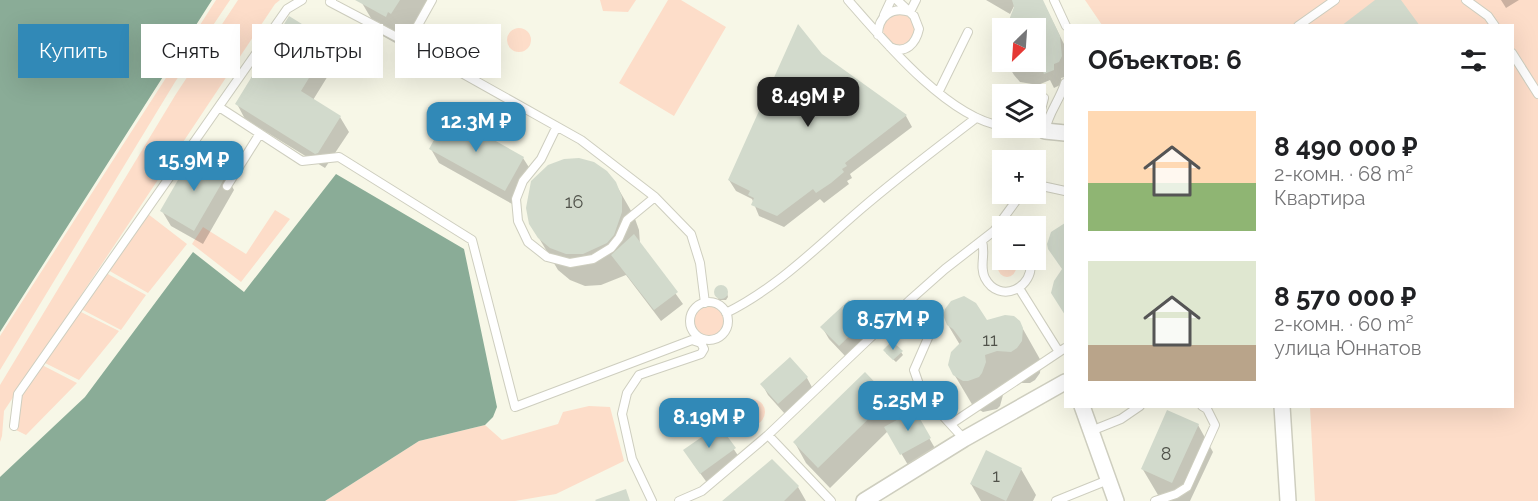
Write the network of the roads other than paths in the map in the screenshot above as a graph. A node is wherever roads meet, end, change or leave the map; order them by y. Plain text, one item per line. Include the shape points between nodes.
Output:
1 (302, 0) edge
2 (331, 0) edge
3 (432, 0) edge
4 (848, 0) edge
5 (891, 0) edge
6 (897, 0) edge
7 (916, 0) edge
8 (1054, 0) edge
9 (1335, 0) edge
10 (1466, 0) edge
11 (910, 12) junction
12 (884, 16) junction
13 (419, 24) edge
14 (1065, 24) edge
15 (1301, 24) edge
16 (1494, 24) edge
17 (968, 32) dead end
18 (878, 35) junction
19 (395, 36) edge
20 (885, 44) junction
21 (1514, 56) edge
22 (469, 78) edge
23 (1064, 86) edge
24 (939, 92) junction
25 (1538, 94) edge
26 (219, 107) junction
27 (1046, 114) edge
28 (976, 118) junction
29 (1046, 121) edge
30 (992, 123) edge
31 (556, 128) junction
32 (1064, 132) edge
33 (259, 135) junction
34 (227, 186) dead end
35 (1046, 187) edge
36 (1064, 190) edge
37 (655, 196) junction
38 (992, 233) edge
39 (982, 241) junction
40 (1030, 270) edge
41 (1019, 288) junction
42 (910, 300) junction
43 (705, 303) junction
44 (726, 313) junction
45 (696, 337) junction
46 (1062, 350) edge
47 (1064, 383) edge
48 (1083, 408) edge
49 (1137, 408) edge
50 (1205, 408) edge
51 (1282, 408) edge
52 (951, 424) junction
53 (14, 426) dead end
54 (1091, 431) junction
55 (768, 435) junction
56 (964, 439) junction
57 (1108, 480) junction
58 (881, 495) edge
59 (652, 501) edge
60 (679, 501) edge
61 (831, 501) edge
62 (864, 501) edge
63 (1056, 501) edge
64 (1116, 501) edge
65 (1155, 501) edge
66 (1288, 501) edge

1 - 26 lane via 287,9
2 - 19 lane
3 - 13 lane
4 - 18 lane
5 - 12 lane
6 - 11 lane
7 - 11 lane
8 - 14 lane
9 - 15 lane
10 - 16 lane
11 - 12 lane via 898,9
11 - 20 lane via 920,28 915,43 899,49
12 - 18 lane
17 - 24 lane
18 - 20 lane
20 - 24 lane
21 - 25 lane
22 - 31 lane
23 - 27 lane via 1061,97
24 - 28 lane
26 - 33 lane
26 - 53 lane via 18,394
28 - 30 lane
28 - 44 lane via 809,255 751,300
29 - 32 street
31 - 37 lane via 580,140
31 - 37 lane via 516,199 518,221 528,242 547,257 570,263 592,259 611,248 627,220
33 - 34 lane
33 - 45 lane via 302,161 339,157 472,240 515,407
35 - 36 lane
37 - 43 lane via 691,234 700,263
38 - 39 lane
39 - 41 lane via 982,270 988,282 999,291
39 - 42 lane
40 - 41 lane
41 - 46 lane
42 - 52 lane via 931,331 914,370 922,393
42 - 55 lane
43 - 44 lane via 715,303
43 - 45 lane via 691,314 689,322
44 - 45 lane via 727,327 717,338
45 - 59 lane via 704,349 701,354 639,375 627,393 622,414 632,459
46 - 52 lane
47 - 56 street
48 - 54 street
49 - 54 lane
50 - 65 lane via 1215,425 1187,487
51 - 66 street
52 - 56 lane
54 - 57 street
55 - 60 lane via 702,490
55 - 61 lane
56 - 58 street
57 - 63 lane
57 - 64 street
58 - 62 street

